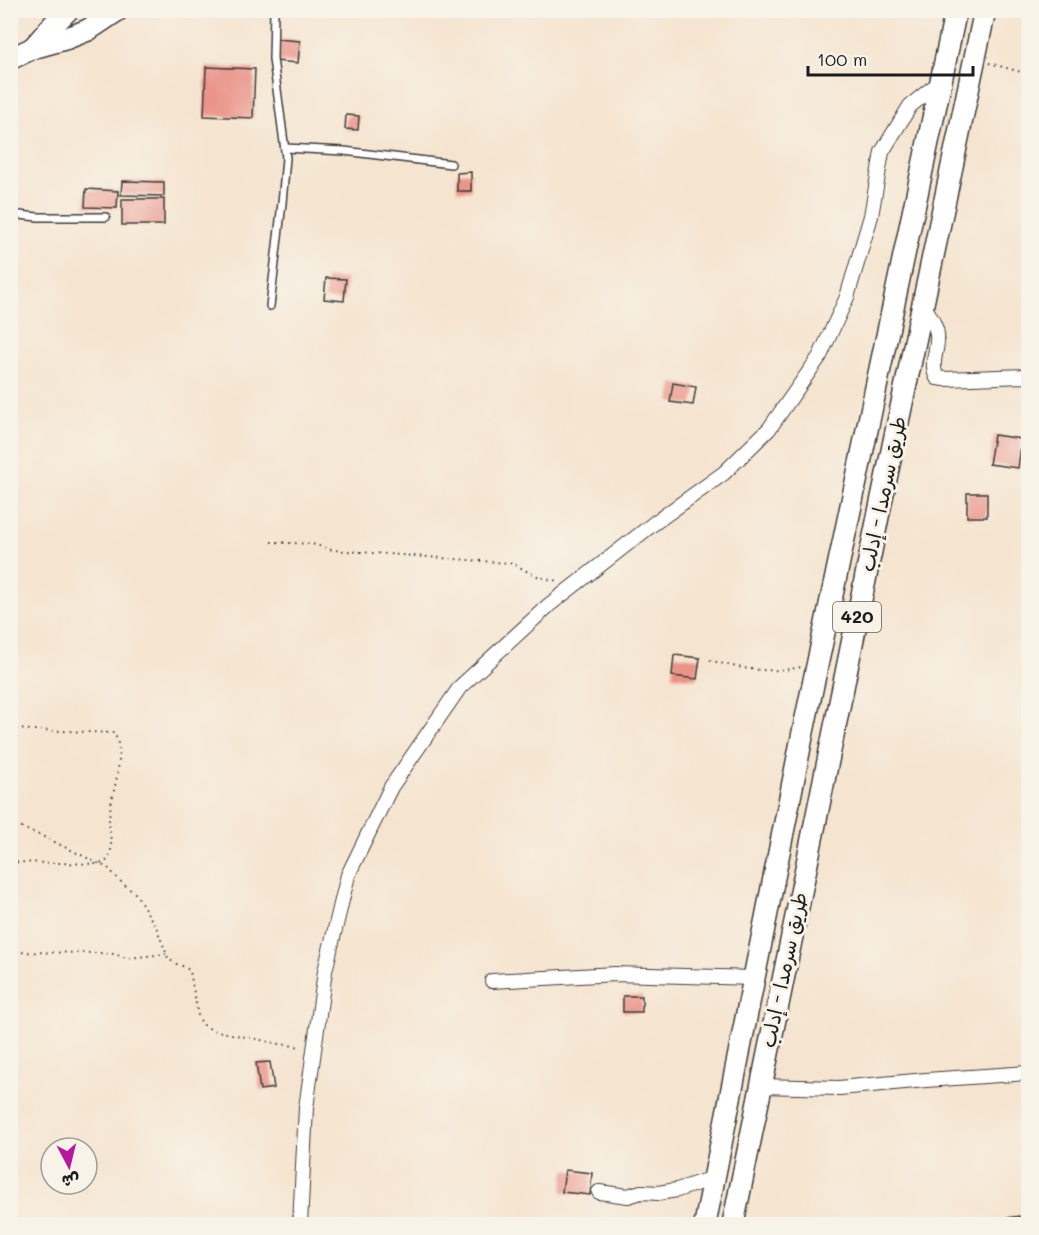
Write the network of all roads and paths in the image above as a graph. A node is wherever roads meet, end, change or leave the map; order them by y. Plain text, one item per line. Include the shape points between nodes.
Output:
1 (68, 10) edge
2 (117, 10) edge
3 (274, 10) edge
4 (956, 10) edge
5 (985, 10) edge
6 (33, 48) junction
7 (10, 59) edge
8 (974, 60) junction
9 (1029, 74) edge
10 (941, 83) junction
11 (285, 148) junction
12 (451, 164) dead end
13 (10, 214) edge
14 (106, 217) dead end
15 (923, 303) junction
16 (270, 306) dead end
17 (1029, 376) edge
18 (271, 542) dead end
19 (576, 584) junction
20 (710, 660) dead end
21 (818, 662) junction
22 (10, 729) edge
23 (10, 823) edge
24 (10, 862) edge
25 (100, 864) junction
26 (10, 952) edge
27 (166, 954) junction
28 (754, 978) junction
29 (492, 981) dead end
30 (314, 1053) junction
31 (1029, 1073) edge
32 (760, 1086) junction
33 (714, 1180) junction
34 (599, 1192) dead end
35 (300, 1224) edge
36 (705, 1224) edge
37 (733, 1224) edge

1 - 6 main road
2 - 6 main road via 88,30
3 - 11 lane via 274,66
4 - 10 main road, طريق سرمدا - إدلب / 420
5 - 8 main road, طريق سرمدا - إدلب / 420
6 - 7 main road
8 - 9 path
8 - 15 main road, طريق سرمدا - إدلب / 420
10 - 19 street via 910,106 882,152 871,216 847,297 820,356 769,429 724,473
10 - 21 main road, طريق سرمدا - إدلب / 420
11 - 12 lane
11 - 16 lane
13 - 14 lane
15 - 17 street via 938,337 933,366 937,378
15 - 32 main road, طريق سرمدا - إدلب / 420
18 - 19 path via 509,563 544,579
19 - 30 street via 460,687 391,787 348,875 325,971
20 - 21 path via 770,670 796,669
21 - 28 main road, طريق سرمدا - إدلب / 420
22 - 25 path via 116,735 118,767 110,817 111,851 108,860
23 - 25 path
24 - 25 path
25 - 27 path via 136,894 157,929
26 - 27 path via 100,953 127,958
27 - 30 path via 190,971 201,1024 212,1030
28 - 29 street via 615,974
28 - 33 main road, طريق سرمدا - إدلب / 420
30 - 35 street via 306,1108
31 - 32 street via 839,1088
32 - 37 main road, طريق سرمدا - إدلب / 420
33 - 34 street via 669,1192 645,1191 624,1197
33 - 36 main road, طريق سرمدا - إدلب / 420

